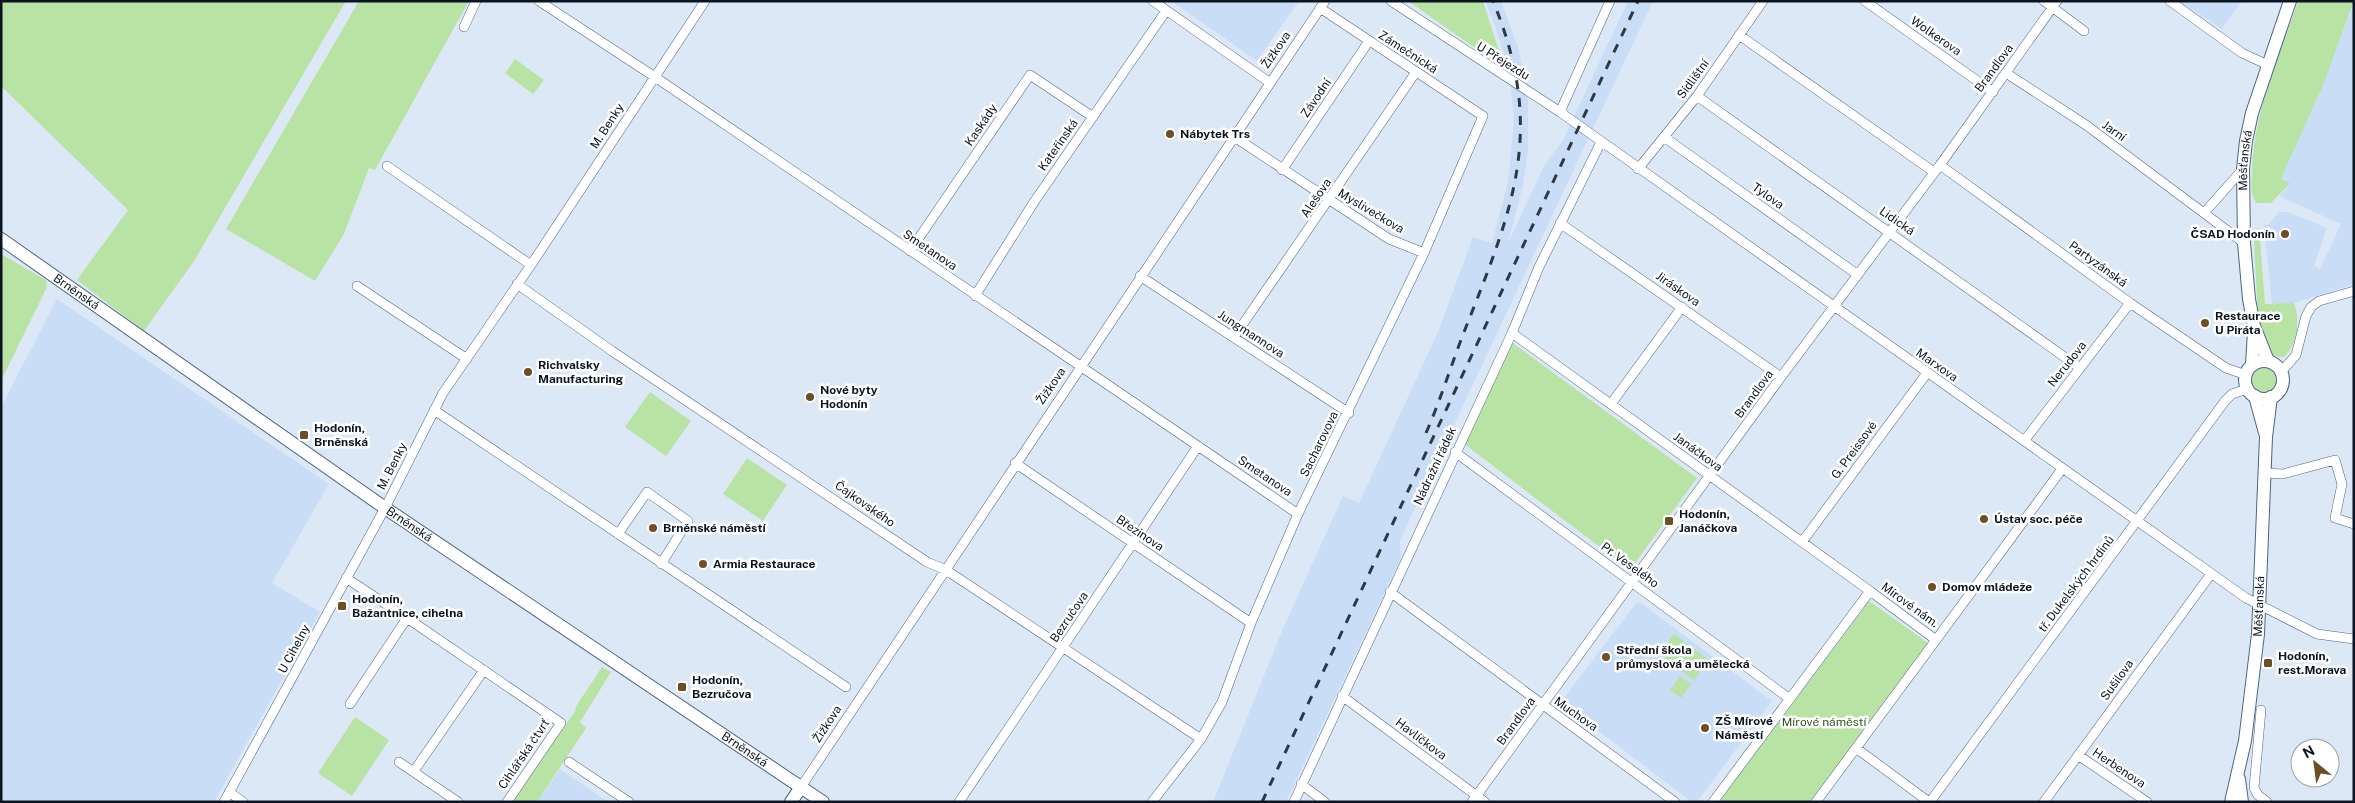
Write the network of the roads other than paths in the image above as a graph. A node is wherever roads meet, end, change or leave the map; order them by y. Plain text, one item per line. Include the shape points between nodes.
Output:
1 (476, 1) edge
2 (705, 1) edge
3 (1153, 1) edge
4 (1391, 1) edge
5 (1610, 1) edge
6 (1763, 1) edge
7 (1865, 1) edge
8 (2044, 1) edge
9 (2170, 1) edge
10 (2290, 1) edge
11 (543, 4) edge
12 (2055, 4) edge
13 (1322, 5) edge
14 (1166, 11) junction
15 (464, 27) dead end
16 (2084, 31) dead end
17 (1739, 36) junction
18 (1370, 41) junction
19 (2268, 65) junction
20 (1416, 72) junction
21 (2006, 74) junction
22 (654, 77) junction
23 (1269, 82) junction
24 (1993, 92) junction
25 (1697, 96) junction
26 (1560, 112) junction
27 (1483, 116) joint
28 (1093, 117) junction
29 (1233, 136) junction
30 (1664, 136) junction
31 (1601, 142) junction
32 (387, 166) dead end
33 (1638, 169) junction
34 (1937, 169) junction
35 (2243, 169) junction
36 (1282, 170) junction
37 (1329, 201) junction
38 (2204, 213) junction
39 (1560, 223) junction
40 (1890, 232) junction
41 (1, 239) edge
42 (2244, 243) junction
43 (910, 251) junction
44 (1424, 253) junction
45 (531, 265) junction
46 (1858, 275) junction
47 (1140, 276) junction
48 (517, 284) junction
49 (357, 286) dead end
50 (2354, 291) edge
51 (975, 296) junction
52 (2130, 303) junction
53 (1682, 307) junction
54 (1835, 307) junction
55 (2254, 326) junction
56 (1512, 333) junction
57 (1234, 337) junction
58 (467, 359) junction
59 (2268, 361) junction
60 (1079, 367) junction
61 (2080, 368) junction
62 (2249, 370) junction
63 (2281, 372) junction
64 (1926, 373) junction
65 (1781, 377) junction
66 (2251, 392) junction
67 (2272, 397) junction
68 (1611, 404) junction
69 (434, 410) junction
70 (1348, 413) junction
71 (2266, 437) junction
72 (2024, 441) junction
73 (1198, 446) junction
74 (1455, 452) junction
75 (1015, 463) junction
76 (2062, 470) junction
77 (2266, 474) junction
78 (1710, 476) junction
79 (385, 508) junction
80 (1298, 514) junction
81 (2138, 522) junction
82 (2354, 524) edge
83 (618, 534) junction
84 (1802, 542) junction
85 (1133, 543) junction
86 (661, 564) junction
87 (946, 570) junction
88 (2211, 574) junction
89 (346, 578) junction
90 (1632, 583) junction
91 (1870, 591) junction
92 (1390, 592) junction
93 (2260, 604) junction
94 (407, 618) junction
95 (1251, 623) junction
96 (2354, 639) edge
97 (1936, 640) junction
98 (1064, 647) junction
99 (484, 670) junction
100 (846, 686) dead end
101 (1342, 696) junction
102 (1790, 699) junction
103 (350, 704) dead end
104 (1542, 706) junction
105 (2261, 710) dead end
106 (1202, 738) junction
107 (1856, 748) junction
108 (2078, 755) junction
109 (399, 762) dead end
110 (569, 762) dead end
111 (414, 771) junction
112 (2238, 776) junction
113 (1302, 784) junction
114 (801, 787) junction
115 (229, 792) junction
116 (1475, 799) edge
117 (224, 802) edge
118 (243, 802) edge
119 (458, 802) edge
120 (507, 802) edge
121 (629, 802) edge
122 (791, 802) edge
123 (822, 802) edge
124 (959, 802) edge
125 (1152, 802) edge
126 (1294, 802) edge
127 (1325, 802) edge
128 (1485, 802) edge
129 (1676, 802) edge
130 (1713, 802) edge
131 (1816, 802) edge
132 (1930, 802) edge
133 (2044, 802) edge
134 (2147, 802) edge
135 (2231, 802) edge
136 (2242, 802) edge
137 (2267, 802) edge

1 - 15 street
2 - 22 street, M. Benky
3 - 14 street
4 - 26 street, U Přejezdu
5 - 26 street
6 - 17 street, Sídlištní
7 - 24 street, Wolkerova
8 - 12 street
9 - 19 street via 2242,53
10 - 19 main road, Měšťanská
11 - 22 street, Smetanova
12 - 16 street
12 - 21 street, Brandlova
13 - 18 street, Zámečnická
13 - 23 street, Žižkova
14 - 23 street
14 - 28 street, Kateřinská
17 - 25 street, Sídlištní
17 - 34 street, Partyzánská
18 - 20 street, Zámečnická
18 - 36 street, Závodní
19 - 35 main road, Měšťanská via 2252,113
20 - 27 street, Zámečnická
20 - 37 street, Alešova
21 - 24 street, Brandlova
21 - 38 street, Jarní via 2086,125
22 - 43 street, Smetanova
22 - 45 street, M. Benky
23 - 29 street, Žižkova
24 - 34 street, Brandlova
25 - 30 street, Sídlištní
25 - 40 street, Lidická
26 - 31 street, U Přejezdu
27 - 44 street, Sacharovova
28 - 43 street, Kaskády via 1030,76
28 - 51 street, Kateřinská via 1020,222
29 - 36 street, Myslivečkova
29 - 47 street, Žižkova
30 - 33 street, Sídlištní
30 - 46 street, Tylova
31 - 33 street, Marxova
31 - 39 street, Nádražní řádek
32 - 45 street
33 - 54 street, Marxova
34 - 40 street, Brandlova
34 - 52 street, Partyzánská
35 - 38 street
35 - 42 main road, Měšťanská
36 - 37 street, Myslivečkova
37 - 44 street, Myslivečkova via 1389,239
37 - 57 street, Alešova
38 - 42 street, Jarní
39 - 53 street, Jiráskova
39 - 56 street, Nádražní řádek
40 - 46 street, Brandlova
40 - 61 street, Lidická
41 - 79 main road, Brněnská
42 - 55 main road, Měšťanská
43 - 51 street, Smetanova
44 - 70 street, Sacharovova
45 - 48 street, M. Benky
46 - 54 street, Brandlova
47 - 57 street, Jungmannova
47 - 60 street, Žižkova
48 - 58 street, M. Benky
48 - 87 street, Čajkovského via 928,562
49 - 58 street
50 - 63 street via 2319,301 2308,311 2296,355
51 - 60 street, Smetanova
52 - 61 street, Nerudova
52 - 62 street, Partyzánská via 2226,368
53 - 65 street, Jiráskova
53 - 68 street
54 - 64 street, Marxova
54 - 65 street, Brandlova
55 - 59 main road, Měšťanská
55 - 62 main road, Měšťanská
56 - 68 street, Janáčkova
56 - 74 street, Nádražní řádek
57 - 70 street, Jungmannova
58 - 69 street, M. Benky
59 - 62 main road
59 - 63 main road, Měšťanská
60 - 73 street, Smetanova
60 - 75 street, Žižkova
61 - 72 street, Nerudova
62 - 66 main road, Měšťanská
63 - 67 main road, Měšťanská via 2283,380
64 - 72 street, Marxova
64 - 84 street, G. Preissové
65 - 78 street, Brandlova
66 - 67 main road
66 - 71 main road, Měšťanská
66 - 81 street, tř. Dukelských hrdinů via 2232,394 2225,402
67 - 71 main road, Měšťanská
68 - 78 street, Janáčkova
69 - 79 street, M. Benky
69 - 83 street
70 - 80 street, Sacharovova
71 - 77 main road, Měšťanská
72 - 76 street, Marxova
73 - 80 street, Smetanova
73 - 85 street, Bezručova
74 - 90 street, Pr. Veselého
74 - 92 street, Nádražní řádek
75 - 85 street, Březinova
75 - 87 street, Žižkova
76 - 81 street, Marxova
76 - 97 street
77 - 82 street via 2283,474 2335,460 2342,484 2335,518
77 - 93 main road, Měšťanská
78 - 84 street, Janáčkova
78 - 90 street, Brandlova
79 - 89 street, U Cihelny
79 - 114 main road, Brněnská
80 - 95 street, Sacharovova
81 - 88 street, Marxova
81 - 132 street, tř. Dukelských hrdinů
83 - 86 street
83 - 86 street via 646,492 688,521
84 - 91 street, Janáčkova
85 - 95 street, Březinova
85 - 98 street, Bezručova
86 - 100 street
87 - 98 street, Čajkovského
87 - 114 street, Žižkova
88 - 93 street, Marxova
88 - 108 street, Sušilova
89 - 94 street, Cihlářská čtvrť
89 - 115 street, U Cihelny
90 - 102 street, Pr. Veselého
90 - 104 street, Brandlova
91 - 97 street, Mírové nám.
91 - 102 street, Mírové nám.
92 - 101 street, Nádražní řádek
92 - 104 street, Muchova
93 - 96 street, Marxova via 2317,634
93 - 112 main road, Měšťanská via 2250,702
94 - 99 street, Cihlářská čtvrť
94 - 103 street
95 - 106 street, Sacharovova via 1222,702
97 - 107 street, Mírové nám.
98 - 106 street, Čajkovského
98 - 124 street, Bezručova
99 - 111 street
99 - 120 street, Cihlářská čtvrť via 561,723
101 - 113 street, Nádražní řádek
101 - 116 street, Havlíčkova
102 - 130 street, Mírové nám.
104 - 116 street, Brandlova
104 - 129 street, Muchova
105 - 137 street via 2254,788
106 - 125 street, Sacharovova
107 - 131 street, Mírové nám.
107 - 132 street
108 - 133 street, Sušilova
108 - 134 street, Herbenova
109 - 111 street
110 - 121 street
111 - 119 street
112 - 135 main road, Měšťanská
112 - 136 main road, Měšťanská
113 - 126 street, Nádražní řádek
113 - 127 street
114 - 122 main road
114 - 123 main road, Brněnská
115 - 117 street, U Cihelny
115 - 118 street
116 - 128 street, Havlíčkova

